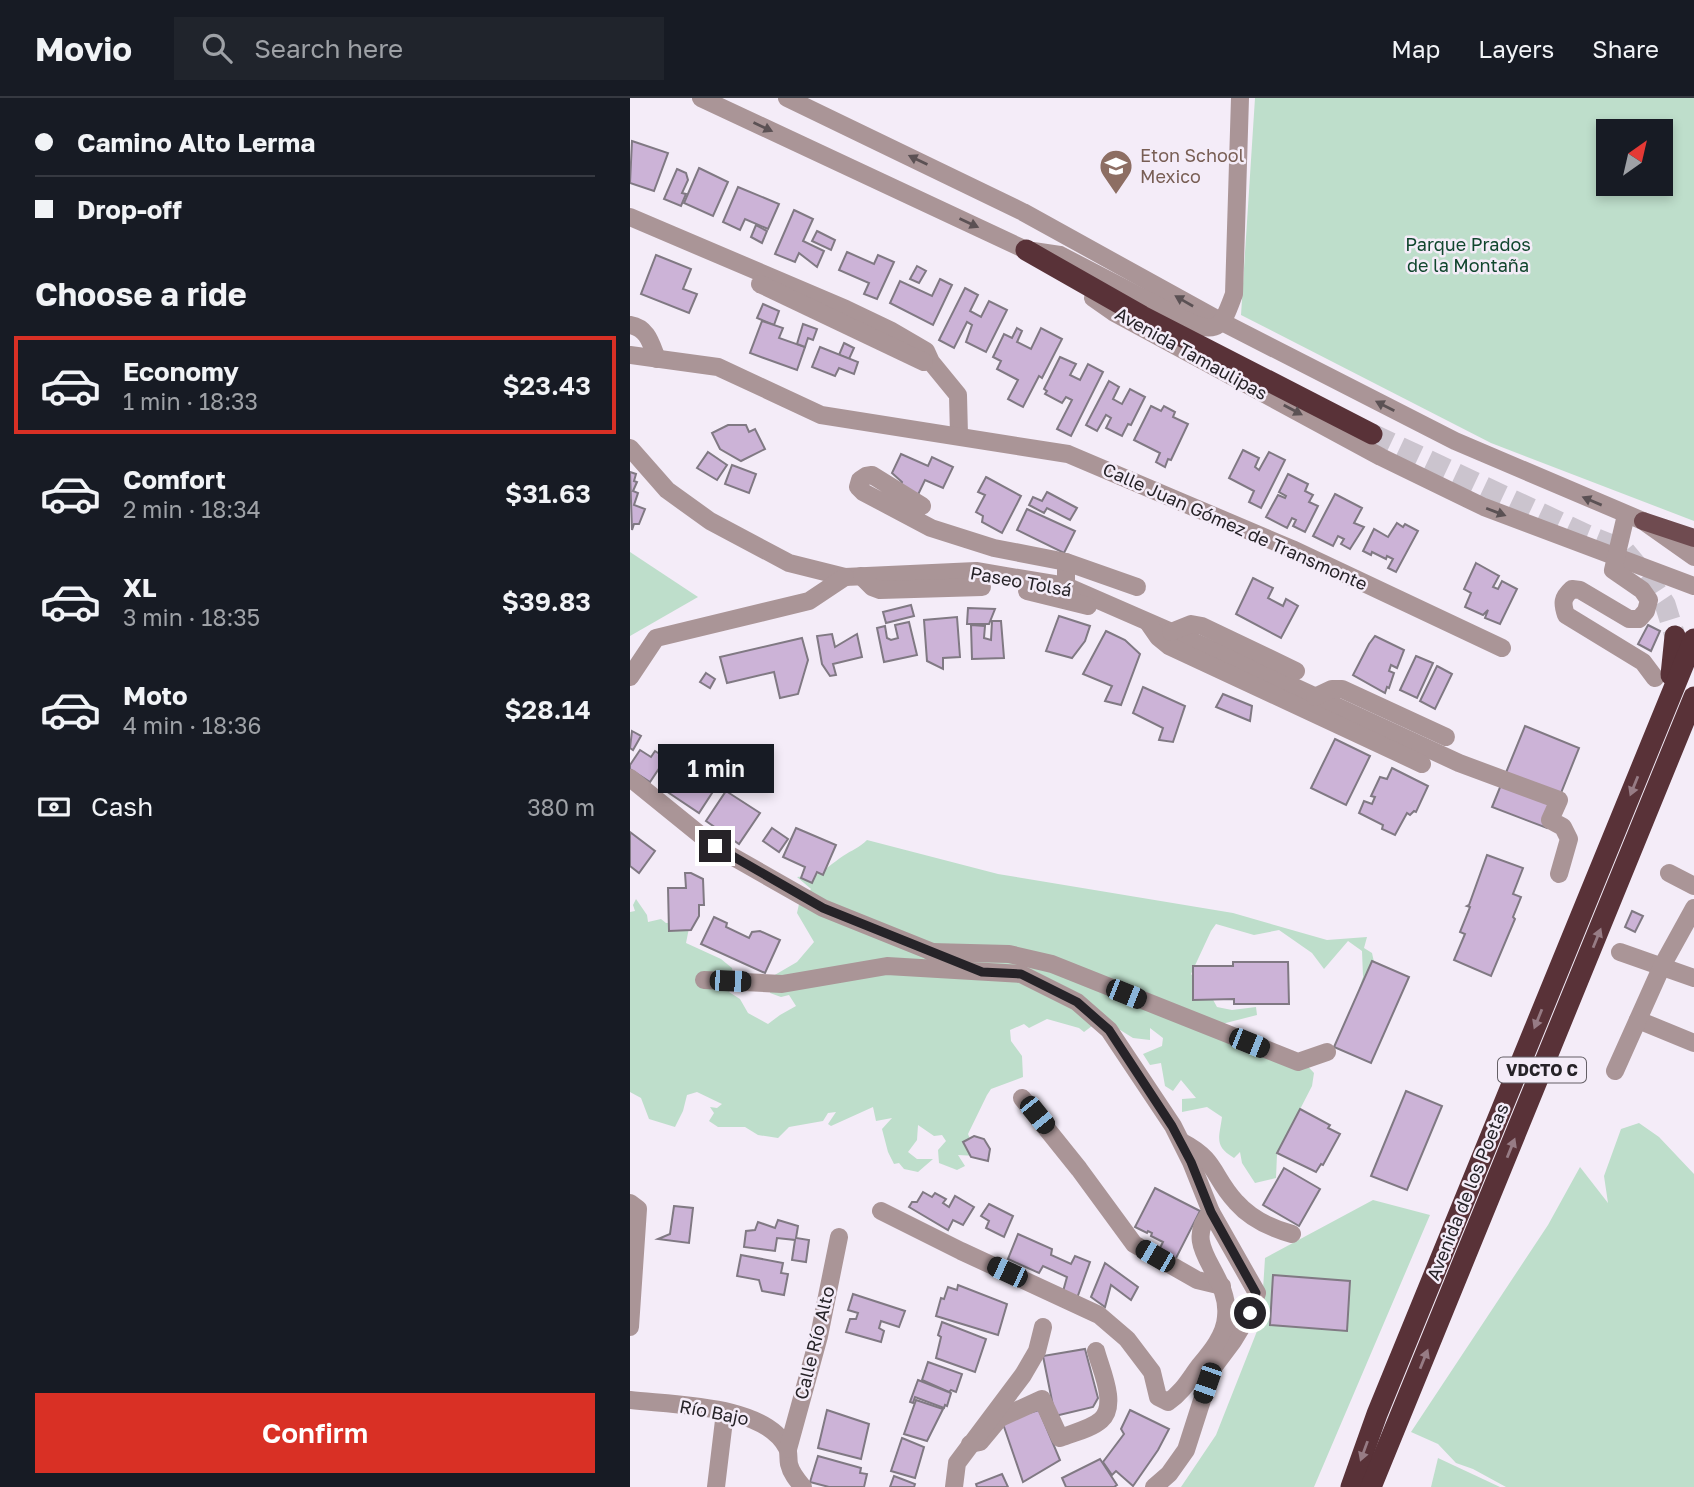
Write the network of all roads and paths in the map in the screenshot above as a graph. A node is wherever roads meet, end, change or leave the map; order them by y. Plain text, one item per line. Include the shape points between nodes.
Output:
1 (701, 98) edge
2 (787, 98) edge
3 (1240, 98) edge
4 (630, 217) edge
5 (630, 228) edge
6 (1026, 250) junction
7 (1222, 322) junction
8 (630, 325) edge
9 (888, 337) junction
10 (630, 355) edge
11 (657, 359) junction
12 (1372, 434) tunnel mouth
13 (959, 435) junction
14 (630, 448) edge
15 (922, 506) dead end
16 (1634, 518) junction
17 (1694, 538) edge
18 (1694, 557) edge
19 (1616, 558) junction
20 (1066, 562) junction
21 (853, 576) junction
22 (988, 580) junction
23 (1066, 586) junction
24 (1694, 586) edge
25 (1137, 587) dead end
26 (1127, 620) dead end
27 (1147, 621) junction
28 (1171, 632) junction
29 (1685, 637) tunnel mouth
30 (1502, 648) dead end
31 (1296, 671) dead end
32 (630, 677) edge
33 (1655, 678) dead end
34 (1315, 697) junction
35 (1694, 697) edge
36 (1446, 737) dead end
37 (1422, 764) dead end
38 (630, 778) edge
39 (1669, 873) dead end
40 (1559, 874) dead end
41 (1694, 886) edge
42 (1694, 908) edge
43 (931, 952) junction
44 (1620, 952) dead end
45 (1662, 967) junction
46 (982, 972) junction
47 (1694, 978) edge
48 (704, 980) dead end
49 (1639, 1020) junction
50 (1694, 1043) edge
51 (1326, 1052) dead end
52 (1615, 1071) dead end
53 (1022, 1098) dead end
54 (1182, 1142) junction
55 (630, 1203) edge
56 (881, 1211) dead end
57 (1211, 1212) junction
58 (1292, 1234) dead end
59 (839, 1237) dead end
60 (1222, 1286) junction
61 (630, 1327) edge
62 (1042, 1327) dead end
63 (1096, 1351) dead end
64 (630, 1400) edge
65 (725, 1412) junction
66 (970, 1444) junction
67 (788, 1449) junction
68 (716, 1487) edge
69 (803, 1487) edge
70 (954, 1487) edge
71 (1154, 1487) edge
72 (1351, 1487) edge
73 (1371, 1487) edge

1 -> 6 street, Avenida Tamaulipas
7 -> 2 street via 1023,212
3 - 7 street via 1234,294
4 - 9 street via 687,239
5 - 9 street
6 - 7 street via 1060,255 1205,329 1215,329
6 - 12 highway via 1142,316
6 -> 19 street, Avenida Tamaulipas via 1113,312 1381,457 1484,507
16 -> 7 street via 1455,441
8 - 11 street via 647,334
9 - 13 street via 926,351 958,395
10 - 11 street, Calle Juan Gómez de Transmonte
11 - 13 street, Calle Juan Gómez de Transmonte via 718,367 821,415
13 - 30 street, Calle Juan Gómez de Transmonte via 1068,454 1292,549
14 - 21 street, Paseo Tolsá via 667,489 710,521 789,563
15 - 20 street via 872,475 860,480 858,487 863,492 931,528 994,548
16 - 17 main road
16 - 18 street
16 - 19 street
19 - 24 street, Avenida Tamaulipas
19 - 33 street via 1613,570 1643,590 1649,600 1639,619 1629,618 1580,590 1572,589 1562,604 1566,615 1643,662
20 - 23 street
20 - 25 street
21 - 22 street, Paseo Tolsá via 976,571
21 - 32 street via 808,601 656,638
22 - 23 street, Paseo Tolsá
22 - 26 street
23 - 27 street, Paseo Tolsá
27 - 28 street, Paseo Tolsá
27 - 37 street via 1169,646
28 - 31 street via 1191,624 1202,626
28 - 34 street, Paseo Tolsá
29 -> 72 highway, Avenida de los Poetas / VDCTO C via 1659,723
34 - 36 street via 1342,689
34 - 40 street, Paseo Tolsá via 1459,763 1559,800 1550,820 1563,827 1569,839
73 -> 35 highway, Avenida de los Poetas / VDCTO C
38 - 43 street via 715,846 823,908
39 - 41 street
42 - 45 street
43 - 46 street
43 - 51 street via 1009,954 1052,964 1298,1062
44 - 45 street
45 - 47 street
45 - 49 street
46 - 48 street via 887,966 782,984
46 - 54 street via 1021,974 1077,1002 1109,1030
49 - 50 street
49 - 52 street
53 - 60 street via 1134,1244 1197,1280
54 - 57 street
54 - 58 street via 1207,1158 1246,1212
55 - 61 street via 638,1209
56 - 60 street via 1099,1314 1127,1339 1152,1372 1158,1397 1168,1402 1180,1394 1222,1330 1227,1301
57 - 60 street via 1199,1231 1201,1245
57 - 71 street via 1256,1293 1244,1323 1212,1369 1185,1450 1169,1475
59 - 67 street, Calle Río Alto via 819,1336
62 - 66 street via 1037,1351 1023,1375
63 - 66 street via 1109,1402 1099,1422 1060,1438 1042,1399 1000,1418 980,1442
64 - 65 street, Río Bajo
65 - 67 street, Río Bajo via 770,1428
65 - 68 street
66 - 70 street via 957,1463
67 - 69 street, Río Bajo via 789,1465

